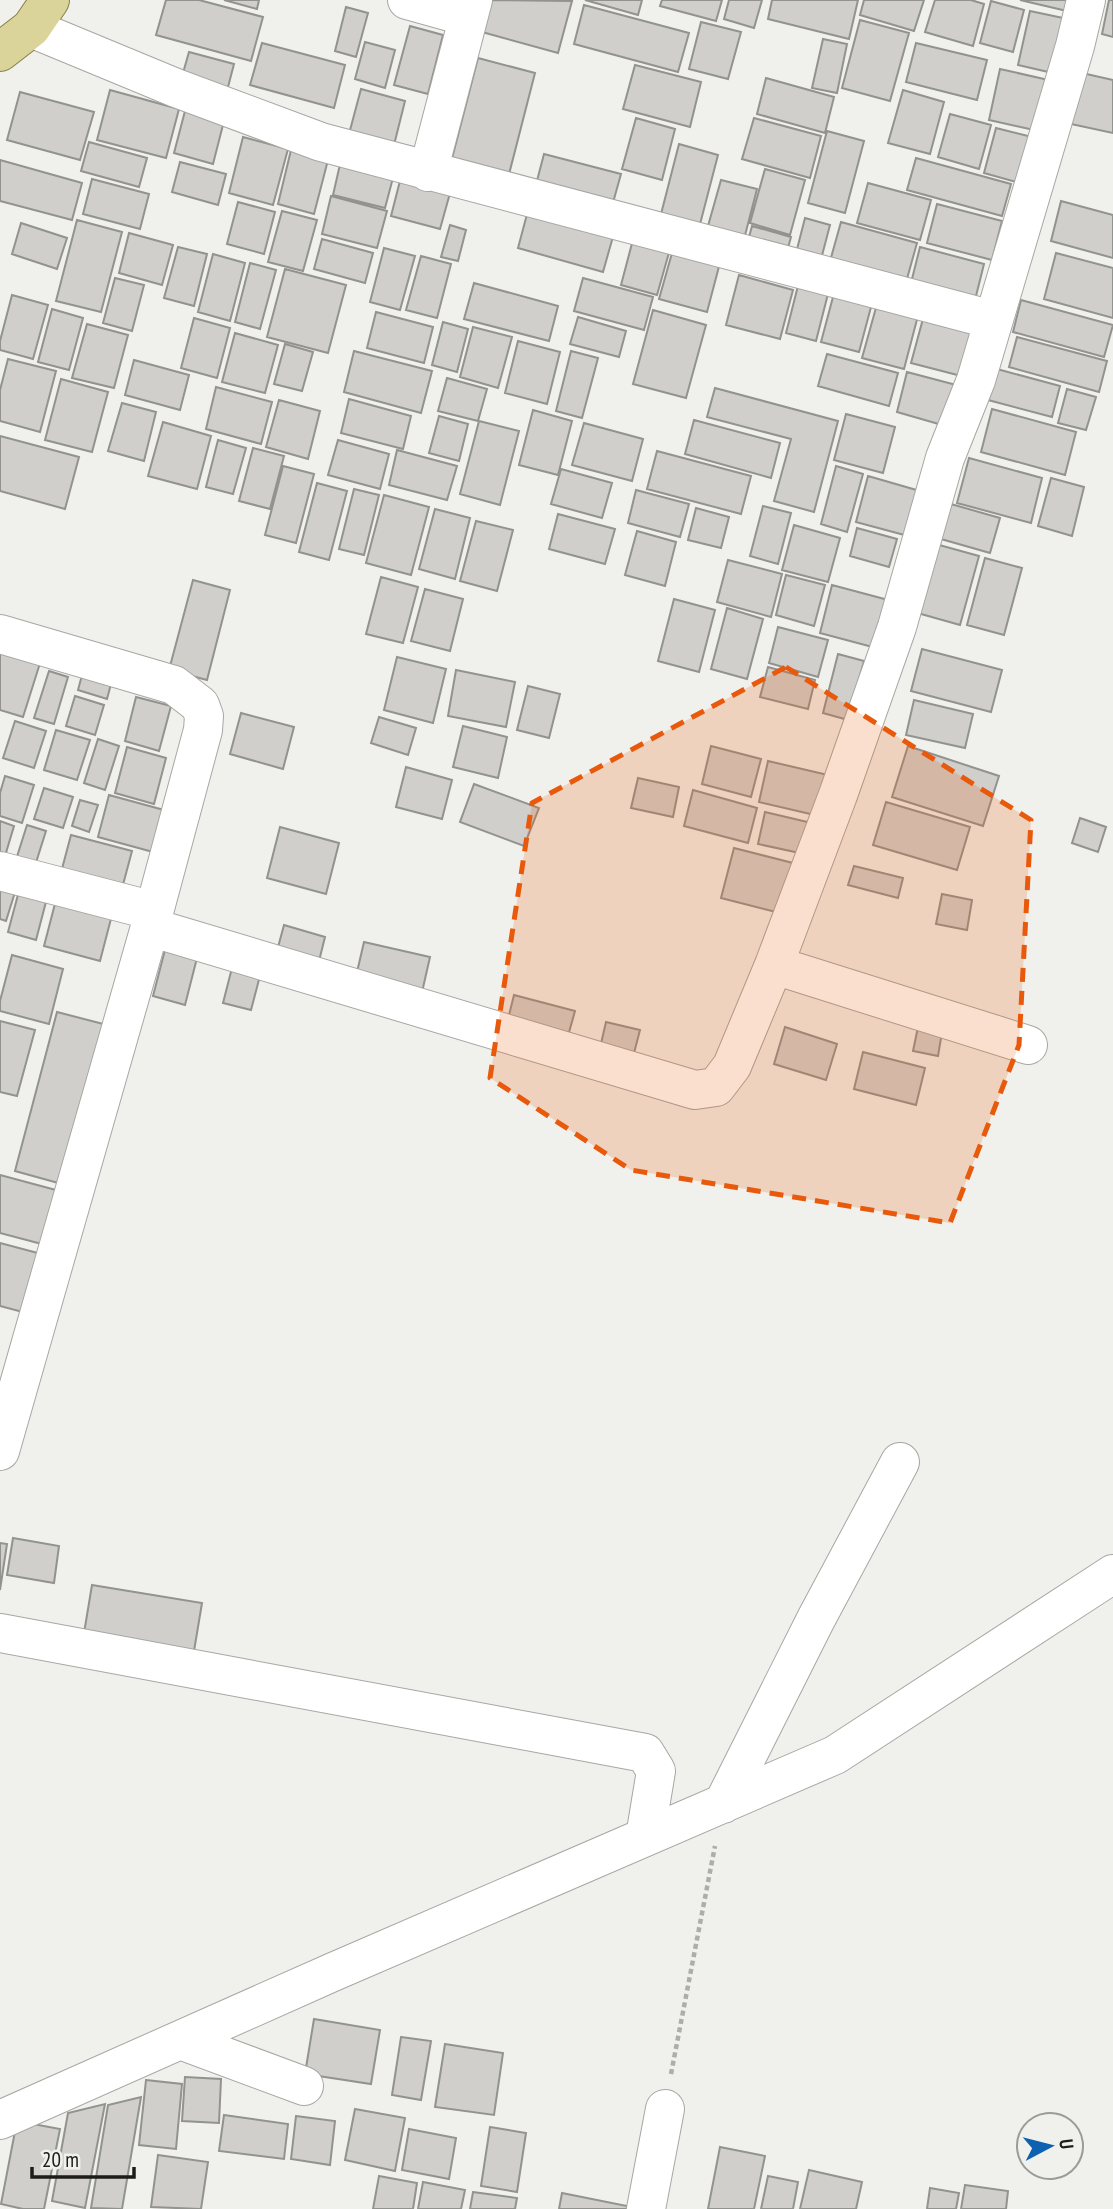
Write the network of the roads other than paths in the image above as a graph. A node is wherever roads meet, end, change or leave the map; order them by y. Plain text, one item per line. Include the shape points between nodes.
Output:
1 (407, 0) edge
2 (1086, 0) edge
3 (471, 8) edge
4 (40, 14) edge
5 (0, 52) edge
6 (428, 172) junction
7 (993, 320) junction
8 (0, 634) edge
9 (0, 871) edge
10 (152, 919) junction
11 (774, 965) junction
12 (1028, 1045) dead end
13 (0, 1451) edge
14 (900, 1462) dead end
15 (1113, 1574) edge
16 (0, 1633) edge
17 (723, 1804) junction
18 (645, 1838) junction
19 (180, 2040) junction
20 (304, 2086) dead end
21 (665, 2109) road end
22 (0, 2120) edge
23 (646, 2209) edge

1 - 3 street
2 - 7 street
3 - 6 street
4 - 5 main road
4 - 6 street via 176,88 321,142
6 - 7 street
7 - 11 street via 976,380 945,458 897,627
8 - 10 street via 174,685 200,705 203,730
9 - 10 street
10 - 11 street via 695,1090 716,1087 732,1066
10 - 13 street
11 - 12 street
14 - 17 street
15 - 17 street via 835,1755
16 - 18 street via 645,1752 656,1771
17 - 18 street
18 - 19 street
19 - 20 street
19 - 22 street
21 - 23 street

